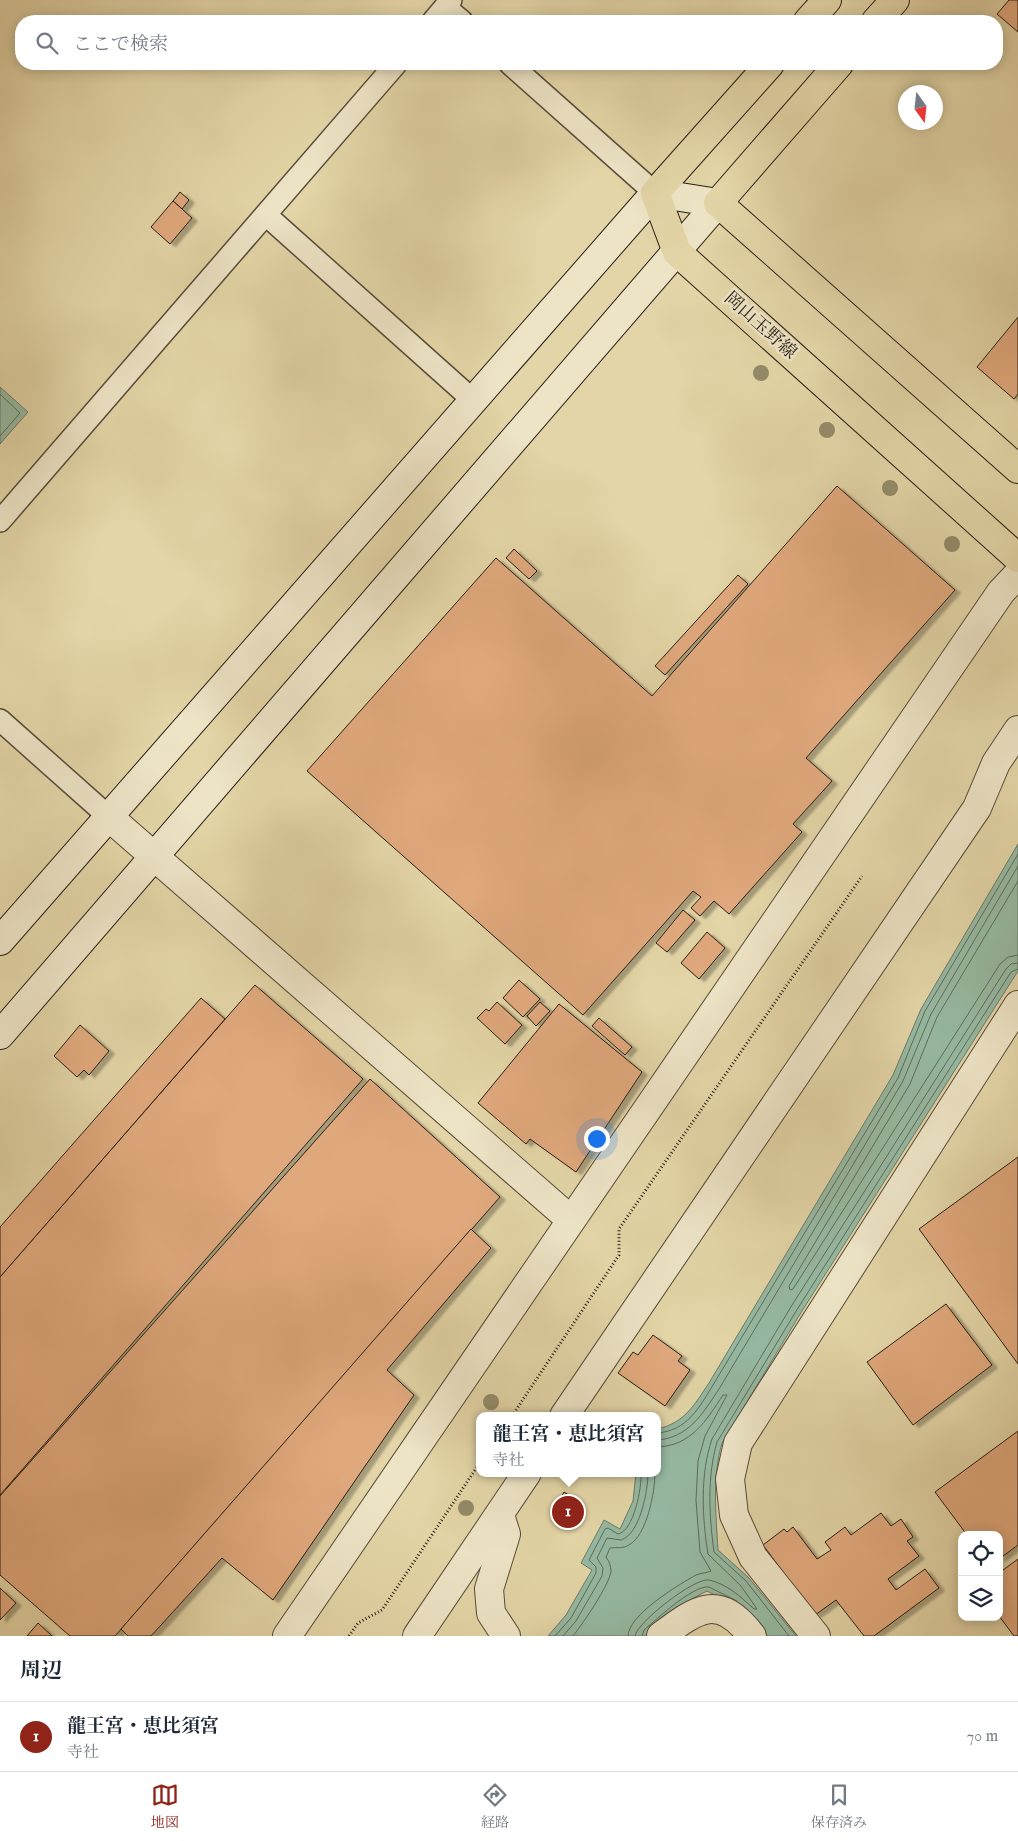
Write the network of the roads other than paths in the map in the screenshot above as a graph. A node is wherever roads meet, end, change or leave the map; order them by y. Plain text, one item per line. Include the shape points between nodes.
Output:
1 (827, 0) edge
2 (895, 0) edge
3 (813, 15) edge
4 (881, 15) edge
5 (391, 70) edge
6 (517, 70) edge
7 (765, 70) edge
8 (834, 70) edge
9 (655, 193) junction
10 (718, 203) junction
11 (266, 215) junction
12 (677, 252) junction
13 (474, 401) junction
14 (1018, 469) edge
15 (0, 521) edge
16 (1018, 558) edge
17 (1018, 574) edge
18 (0, 720) edge
19 (1018, 730) edge
20 (109, 817) junction
21 (155, 858) junction
22 (0, 941) edge
23 (1018, 1005) edge
24 (0, 1035) edge
25 (571, 1220) junction
26 (567, 1412) edge
27 (524, 1477) edge
28 (500, 1515) junction
29 (287, 1636) edge
30 (417, 1636) edge
31 (506, 1636) edge
32 (661, 1636) edge
33 (752, 1636) edge
34 (816, 1636) edge

1 - 3 main road
2 - 4 main road
5 - 11 lane
6 - 9 lane
7 - 9 main road
8 - 10 main road
9 - 10 street
9 - 12 main road, 岡山玉野線
9 - 13 street
10 - 12 street
10 - 14 main road
11 - 13 lane
11 - 15 lane
12 - 16 main road, 岡山玉野線
12 - 21 street
13 - 20 street
17 - 25 street via 1001,592
18 - 20 lane
19 - 26 street via 996,763 977,808
20 - 21 street
20 - 22 street
21 - 24 street
21 - 25 street
23 - 34 street via 738,1443 730,1479 734,1515 753,1557
25 - 29 street
27 - 28 street
28 - 30 street
28 - 31 street via 506,1534 489,1589 491,1613
32 - 33 street via 691,1615 711,1608 726,1611

